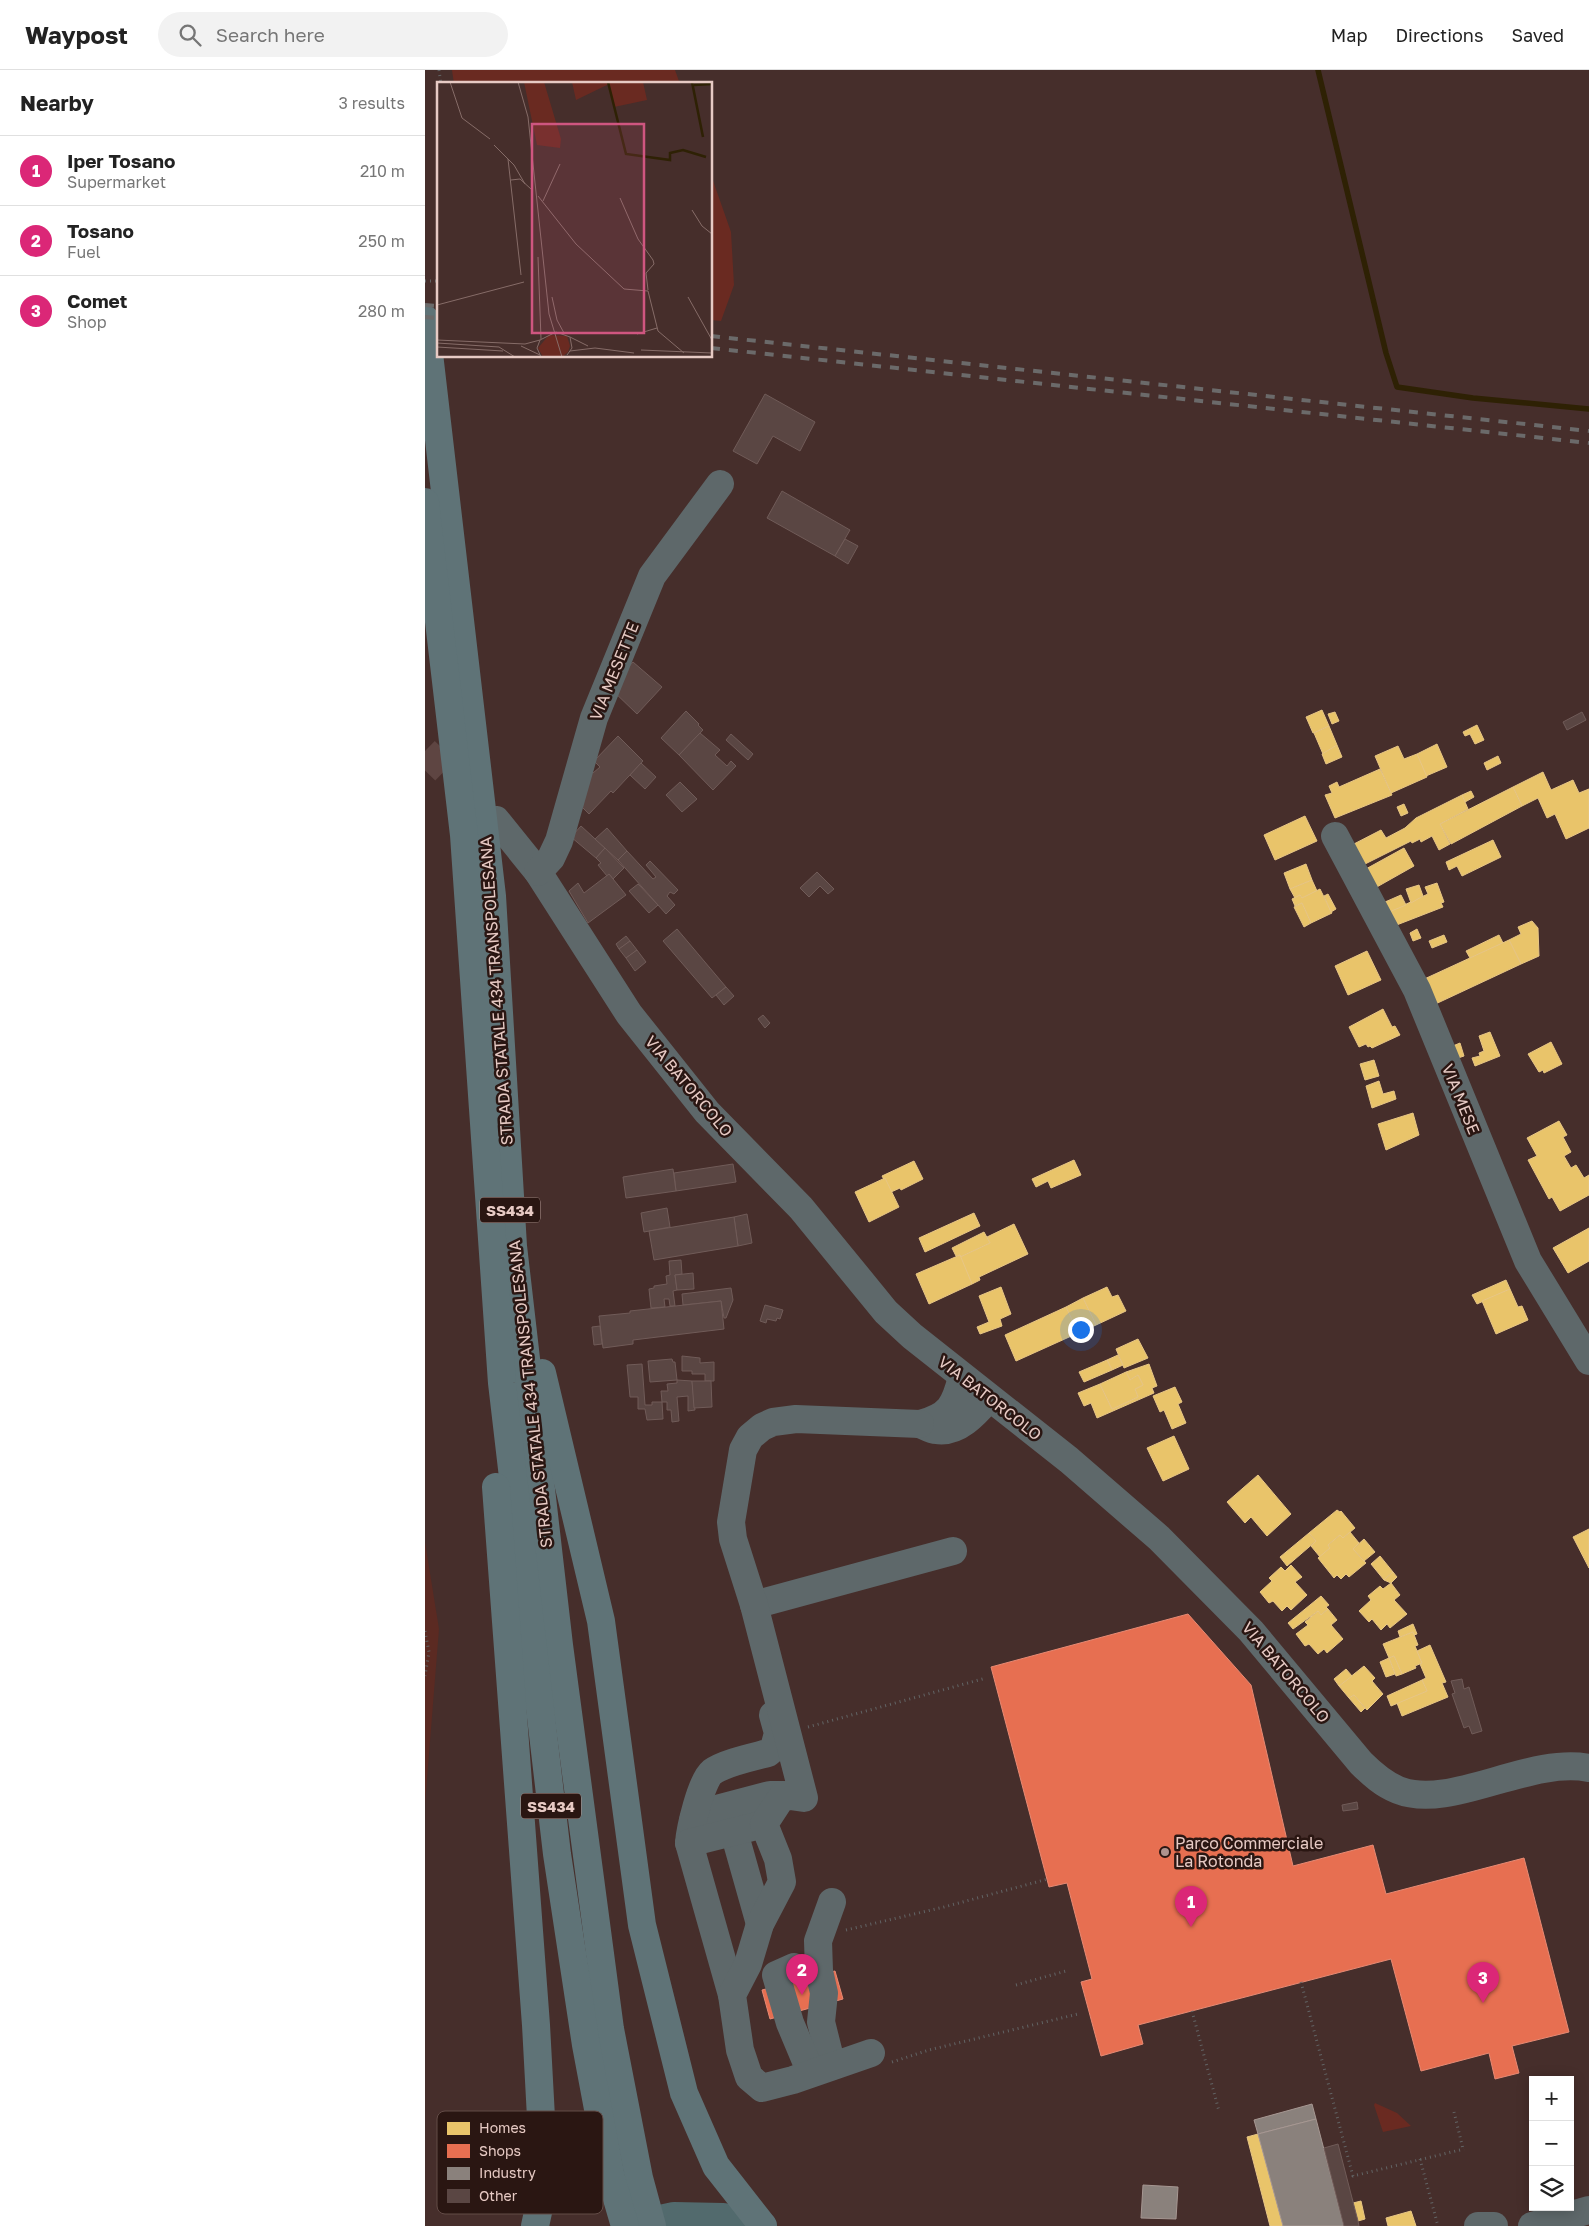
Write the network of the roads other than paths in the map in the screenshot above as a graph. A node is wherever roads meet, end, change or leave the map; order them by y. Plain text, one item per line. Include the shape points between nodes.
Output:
1 (425, 319) edge
2 (720, 484) dead end
3 (425, 502) edge
4 (496, 820) dead end
5 (1335, 836) dead end
6 (539, 872) junction
7 (513, 1246) junction
8 (1589, 1360) edge
9 (963, 1377) junction
10 (502, 1383) junction
11 (989, 1398) junction
12 (920, 1424) junction
13 (953, 1550) dead end
14 (742, 1568) junction
15 (754, 1605) junction
16 (1589, 1768) edge
17 (783, 1795) junction
18 (764, 1824) junction
19 (691, 1832) junction
20 (733, 1832) junction
21 (832, 1902) dead end
22 (760, 1924) junction
23 (829, 1936) junction
24 (732, 1995) junction
25 (808, 2028) junction
26 (877, 2059) road end
27 (821, 2070) junction
28 (541, 2111) edge
29 (598, 2111) edge
30 (603, 2135) edge
31 (1589, 2210) edge
32 (626, 2226) edge
33 (652, 2226) edge
34 (763, 2226) edge
35 (1478, 2226) edge
36 (1494, 2226) edge
37 (1532, 2226) edge

1 - 7 highway, STRADA STATALE 434 TRANSPOLESANA / SS434 via 492,896
2 - 6 street, VIA MESETTE via 652,576 594,718 559,841
3 - 10 highway, STRADA STATALE 434 TRANSPOLESANA / SS434 via 464,835
4 - 6 street, VIA BATORCOLO
5 - 8 street, VIA MESE via 1417,990 1528,1261
6 - 9 street, VIA BATORCOLO via 629,1014 707,1112 801,1208 886,1312
7 - 33 highway, STRADA STATALE 434 TRANSPOLESANA / SS434 via 559,1645 610,2029 639,2178
7 - 34 highway via 601,1621 642,1925 681,2084 716,2166
9 - 11 street, VIA BATORCOLO
9 - 12 street via 951,1409 934,1421
10 - 28 highway via 491,1410
10 - 29 highway, STRADA STATALE 434 TRANSPOLESANA / SS434 via 557,1854
11 - 12 street via 965,1422 950,1429 936,1431
11 - 16 street, VIA BATORCOLO via 1069,1460 1159,1538 1234,1612 1361,1763 1386,1784 1408,1793 1428,1795 1552,1767
12 - 14 street via 796,1419 762,1427 750,1437 743,1450 731,1522
13 - 15 street
14 - 15 street
14 - 19 street via 739,1593 778,1733 777,1742 768,1753 711,1773 704,1785
15 - 17 street via 804,1798
17 - 18 street
17 - 19 street via 770,1795 705,1812
18 - 20 street
18 - 22 street via 778,1859 782,1882
19 - 20 street
19 - 24 street
20 - 22 street
21 - 23 street
22 - 24 street via 747,1964
23 - 25 street via 819,1971 824,1993 821,2022
23 - 25 street via 794,1967
24 - 27 street via 740,2050 749,2077 762,2088
25 - 27 street
26 - 27 street
30 - 32 highway, STRADA STATALE 434 TRANSPOLESANA / SS434 via 611,2178
31 - 37 street
32 - 34 main road via 674,2216 723,2217
35 - 36 street

